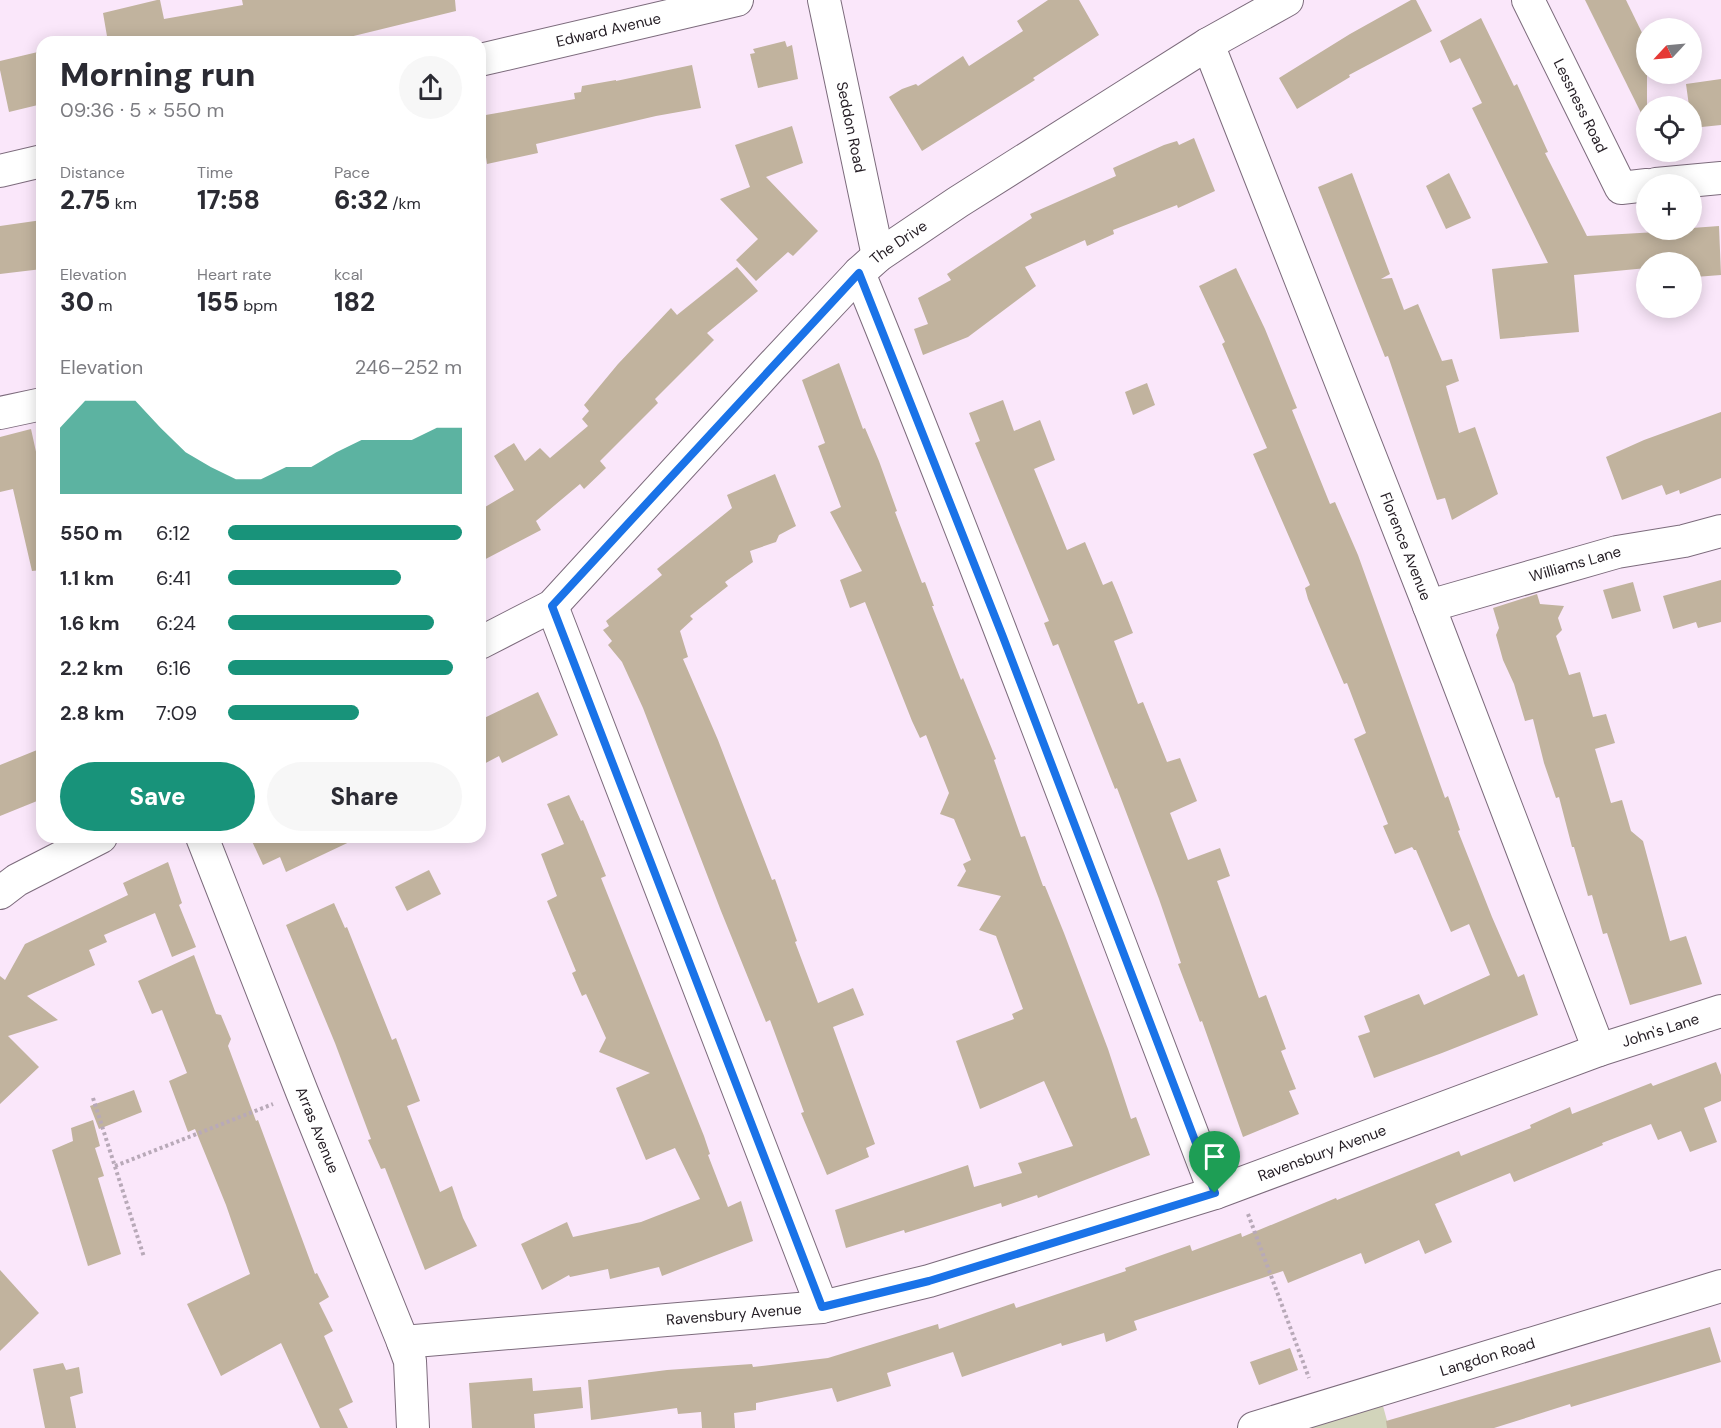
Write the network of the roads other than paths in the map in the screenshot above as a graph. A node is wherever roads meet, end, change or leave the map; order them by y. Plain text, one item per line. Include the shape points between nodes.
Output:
1 (736, 0) edge
2 (824, 0) edge
3 (1287, 0) edge
4 (1528, 0) edge
5 (1208, 44) junction
6 (486, 59) edge
7 (36, 162) edge
8 (0, 171) edge
9 (1721, 178) edge
10 (1702, 180) edge
11 (1636, 187) edge
12 (868, 265) junction
13 (36, 405) edge
14 (0, 412) edge
15 (1721, 531) edge
16 (552, 606) junction
17 (1429, 606) junction
18 (486, 640) edge
19 (89, 843) edge
20 (204, 843) edge
21 (0, 892) edge
22 (1721, 1011) edge
23 (1599, 1050) junction
24 (1215, 1193) junction
25 (1721, 1286) edge
26 (822, 1307) junction
27 (403, 1342) junction
28 (1306, 1409) edge
29 (413, 1428) edge
30 (1254, 1428) edge

1 - 6 street, Edward Avenue
2 - 12 street, Seddon Road
3 - 5 street, The Drive
4 - 11 street, Lessness Road via 1621,188
5 - 12 street, The Drive via 958,202
5 - 17 street, Florence Avenue
7 - 8 street
9 - 10 street
12 - 16 street, The Drive
12 - 24 street, Seddon Road via 1003,637
13 - 14 street
15 - 17 street, Williams Lane via 1617,552
16 - 18 street, The Drive
16 - 26 street
17 - 23 street, Florence Avenue
19 - 21 street
20 - 27 street, Arras Avenue
22 - 23 street, John's Lane
23 - 24 street, Ravensbury Avenue
24 - 26 street, Ravensbury Avenue via 929,1281
25 - 28 street, Langdon Road
26 - 27 street, Ravensbury Avenue
27 - 29 street, Arras Avenue via 410,1361
28 - 30 street, Langdon Road

